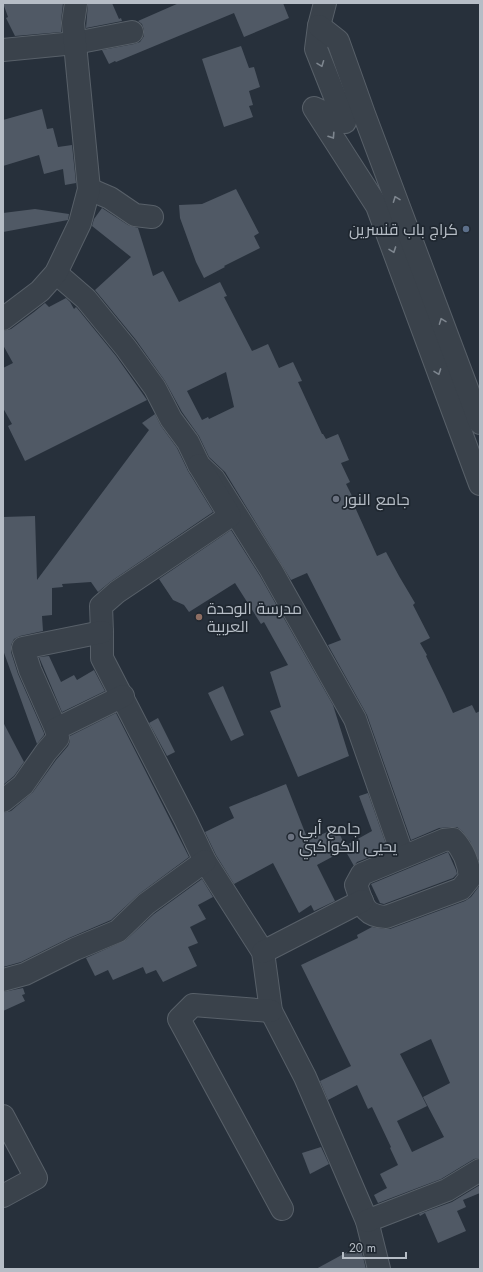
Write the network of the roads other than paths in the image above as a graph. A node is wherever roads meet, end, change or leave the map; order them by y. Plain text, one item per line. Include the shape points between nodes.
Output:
1 (76, 3) edge
2 (325, 3) edge
3 (319, 26) junction
4 (132, 32) dead end
5 (76, 43) junction
6 (3, 50) edge
7 (90, 188) junction
8 (152, 217) dead end
9 (56, 273) junction
10 (3, 319) edge
11 (480, 423) edge
12 (199, 465) junction
13 (480, 484) edge
14 (102, 632) junction
15 (123, 696) junction
16 (56, 729) junction
17 (3, 801) edge
18 (403, 856) junction
19 (205, 861) junction
20 (362, 901) junction
21 (263, 952) junction
22 (3, 980) edge
23 (271, 1011) junction
24 (3, 1116) edge
25 (480, 1170) edge
26 (3, 1196) edge
27 (282, 1209) dead end
28 (367, 1221) junction
29 (379, 1269) edge

1 - 5 street via 73,23
2 - 3 street
11 -> 3 street via 338,41
3 -> 13 street via 316,49 345,122 314,108 377,206
4 - 5 street
5 - 6 street
5 - 7 street
7 - 8 street via 110,198 135,216
7 - 9 street via 80,223
9 - 10 street via 40,292
9 - 12 street via 86,299 126,348 155,388
12 - 14 street via 230,516 116,592 101,606
12 - 18 street via 214,479 271,570 355,719
14 - 15 street via 102,658
14 - 16 street via 23,648
15 - 16 street
15 - 19 street
16 - 17 street via 58,738 23,785
18 - 20 street via 362,874 356,885
18 - 20 street via 453,839 460,846 469,868 470,878 461,889 386,916 375,916 368,912
19 - 21 street
19 - 22 street via 146,904 118,932 75,949 25,974
20 - 21 street
21 - 23 street
23 - 27 street via 193,1006 179,1019
23 - 28 street via 305,1077
24 - 26 street via 36,1178
25 - 28 street via 447,1190
28 - 29 street

